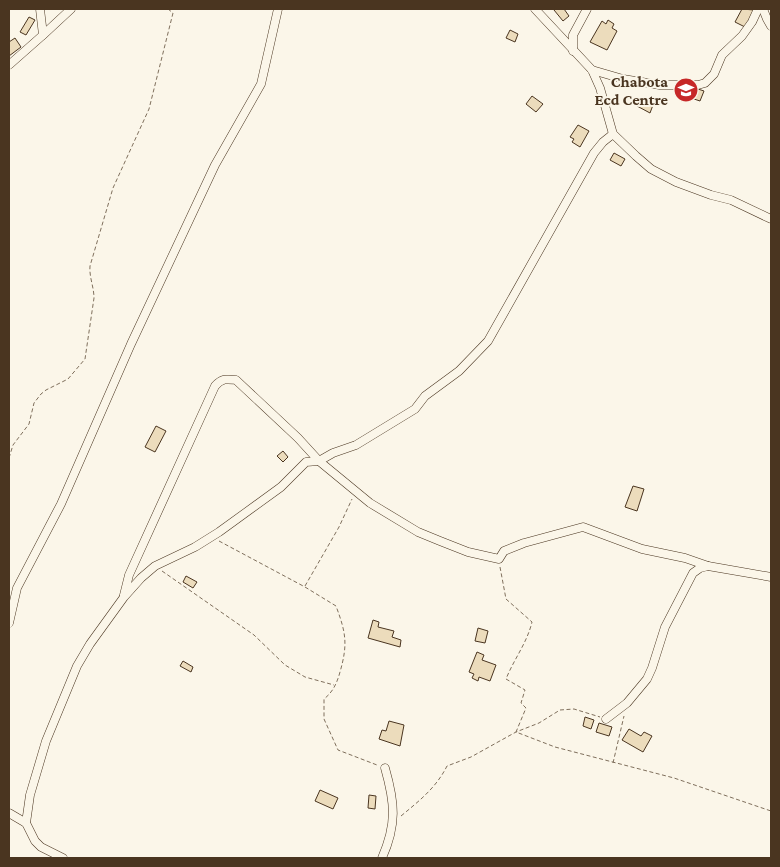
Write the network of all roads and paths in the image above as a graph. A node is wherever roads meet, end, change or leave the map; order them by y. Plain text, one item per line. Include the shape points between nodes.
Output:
1 (40, 9) edge
2 (71, 9) edge
3 (168, 9) edge
4 (278, 9) edge
5 (535, 9) edge
6 (587, 9) edge
7 (758, 9) edge
8 (763, 9) edge
9 (771, 26) edge
10 (42, 35) junction
11 (573, 51) junction
12 (9, 65) edge
13 (592, 70) junction
14 (613, 134) junction
15 (771, 220) edge
16 (9, 458) edge
17 (319, 461) junction
18 (355, 491) junction
19 (211, 537) junction
20 (499, 558) junction
21 (155, 566) junction
22 (708, 566) junction
23 (771, 577) edge
24 (305, 586) junction
25 (124, 597) junction
26 (9, 623) edge
27 (335, 686) junction
28 (627, 703) junction
29 (606, 719) joint
30 (516, 732) junction
31 (613, 762) junction
32 (385, 768) joint
33 (771, 811) edge
34 (9, 814) edge
35 (392, 822) junction
36 (26, 823) junction
37 (63, 858) edge
38 (382, 858) edge

1 - 10 street
2 - 10 street
3 - 16 path via 173,13 149,109 113,188 90,266 94,298 85,359 68,379 46,390 34,403 29,424
4 - 26 street via 261,84 206,182 61,504 18,588
5 - 11 street
6 - 11 street via 574,35
7 - 13 street via 742,36 722,55 714,74 705,84 660,85
8 - 9 street
10 - 12 street
11 - 13 street
13 - 14 street
14 - 15 street via 651,169 676,182 731,200
14 - 17 street via 594,153 488,341 459,371 425,396 415,409 356,445
17 - 18 street
17 - 19 street via 306,462 281,487
17 - 25 street via 236,380 220,381 129,576
18 - 20 street via 418,532 468,552
18 - 24 path via 339,527
19 - 21 street
19 - 24 path
20 - 22 street via 504,551 517,545 582,527 642,549
20 - 30 path via 506,599 532,622 528,637 506,679 525,690 521,703 526,708
21 - 25 street
21 - 27 path via 254,636 285,665 306,677
22 - 23 street
22 - 28 street via 700,568 688,580 665,627 647,679
24 - 27 path via 336,606 342,622 346,652
25 - 36 street via 77,666 46,741 30,795
27 - 32 path via 324,699 324,719 338,750
28 - 29 street
28 - 31 path
29 - 30 path via 574,709 560,710
30 - 31 path via 555,747
30 - 35 path via 471,757 447,766 442,777 424,797
31 - 33 path via 674,778
32 - 35 street via 394,809
34 - 36 street
35 - 38 street via 390,840
36 - 37 street via 34,841

